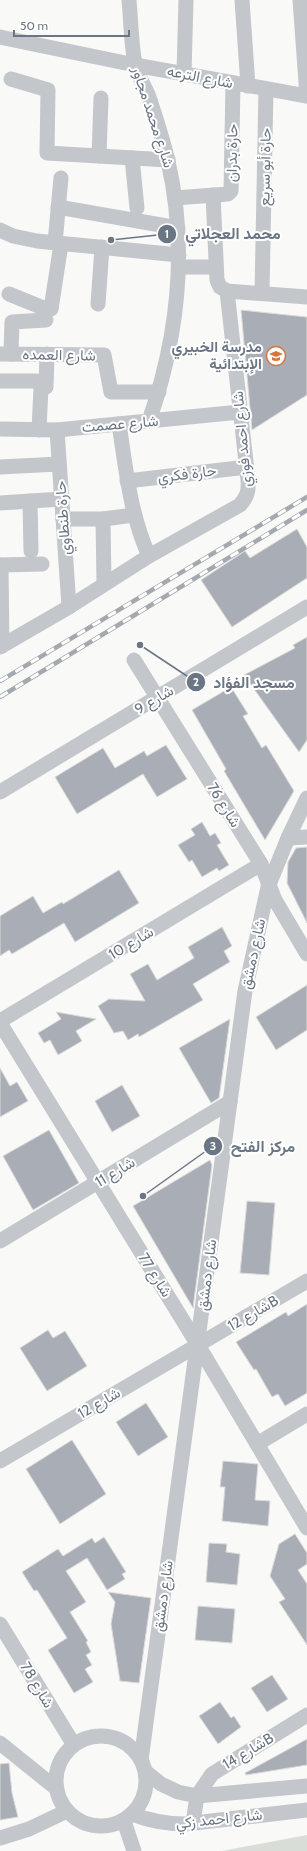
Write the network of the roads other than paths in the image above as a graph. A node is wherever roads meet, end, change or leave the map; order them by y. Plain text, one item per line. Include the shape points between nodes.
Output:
1 (129, 0) edge
2 (186, 0) edge
3 (242, 0) edge
4 (300, 0) edge
5 (0, 37) edge
6 (135, 65) junction
7 (184, 74) junction
8 (11, 79) dead end
9 (233, 83) junction
10 (248, 86) junction
11 (266, 89) junction
12 (307, 96) edge
13 (101, 98) dead end
14 (99, 156) junction
15 (132, 158) junction
16 (168, 160) junction
17 (60, 178) dead end
18 (213, 195) junction
19 (176, 198) junction
20 (58, 206) junction
21 (137, 208) dead end
22 (178, 228) junction
23 (0, 230) edge
24 (58, 243) junction
25 (102, 247) junction
26 (179, 261) junction
27 (216, 267) junction
28 (227, 291) junction
29 (262, 293) junction
30 (9, 294) dead end
31 (307, 297) edge
32 (98, 304) dead end
33 (46, 320) dead end
34 (6, 354) edge
35 (47, 354) junction
36 (0, 381) edge
37 (37, 382) dead end
38 (159, 392) junction
39 (240, 412) junction
40 (149, 421) junction
41 (119, 424) junction
42 (0, 429) edge
43 (39, 430) junction
44 (57, 430) junction
45 (59, 464) junction
46 (0, 466) edge
47 (247, 467) junction
48 (127, 481) junction
49 (62, 499) junction
50 (30, 501) junction
51 (0, 503) edge
52 (134, 515) junction
53 (63, 519) junction
54 (103, 519) junction
55 (31, 551) dead end
56 (149, 556) junction
57 (42, 564) dead end
58 (0, 565) edge
59 (104, 584) junction
60 (0, 590) edge
61 (68, 607) junction
62 (307, 607) edge
63 (1, 646) edge
64 (134, 660) dead end
65 (158, 698) junction
66 (0, 792) edge
67 (307, 798) edge
68 (307, 837) edge
69 (288, 838) junction
70 (261, 864) junction
71 (268, 887) junction
72 (307, 954) edge
73 (0, 1022) edge
74 (230, 1102) junction
75 (97, 1182) junction
76 (0, 1241) edge
77 (307, 1281) edge
78 (198, 1345) junction
79 (307, 1414) edge
80 (257, 1444) junction
81 (0, 1461) edge
82 (307, 1528) edge
83 (0, 1624) edge
84 (307, 1715) edge
85 (0, 1743) edge
86 (74, 1746) junction
87 (144, 1766) junction
88 (307, 1786) edge
89 (57, 1789) junction
90 (197, 1796) junction
91 (307, 1810) edge
92 (67, 1812) junction
93 (128, 1818) junction
94 (193, 1823) junction
95 (0, 1838) edge
96 (134, 1851) edge

1 - 6 street, شارع محمد مجاور
2 - 7 street
3 - 10 street
4 - 12 street
5 - 6 street, شارع الترعه
6 - 7 street, شارع الترعه
6 - 16 street, شارع محمد مجاور via 148,96
7 - 9 street, شارع الترعه
8 - 14 street via 48,90 47,153
9 - 10 street, شارع الترعه
9 - 18 street, حارة بدران via 232,190 228,194
10 - 11 street, شارع الترعه
11 - 12 street, شارع الترعه
11 - 29 street, حارة أبو سريع
13 - 14 street
14 - 15 street
15 - 16 street
15 - 21 street
16 - 19 street, شارع محمد مجاور
17 - 20 street
18 - 19 street, حارة بدران
18 - 27 street
19 - 22 street, شارع محمد مجاور
20 - 22 street
20 - 24 street
22 - 26 street, شارع محمد مجاور
23 - 24 street via 25,239
24 - 25 street
24 - 30 street via 51,308 46,309
25 - 26 street
25 - 32 street
26 - 27 street
26 - 38 street, شارع محمد مجاور via 173,330
27 - 28 street via 218,284
28 - 29 street
28 - 39 street, شارع احمد فوزي
29 - 31 street
33 - 34 street via 12,322
34 - 35 street, شارع العمده
35 - 38 street, شارع العمده via 104,355 111,392
35 - 43 street via 46,387 41,388
36 - 37 street
38 - 40 street, شارع محمد مجاور
39 - 40 street, شارع عصمت
39 - 47 street, شارع احمد فوزي
40 - 41 street, شارع عصمت
41 - 44 street, شارع عصمت
41 - 48 street
42 - 43 street, شارع عصمت
43 - 44 street, شارع عصمت
44 - 45 street, حارة طنطاوي
45 - 46 street
45 - 49 street, حارة طنطاوي
47 - 48 street, حارة فكري
47 - 56 street, شارع احمد فوزي via 249,489 240,505
48 - 52 street
49 - 50 street
49 - 53 street, حارة طنطاوي
50 - 51 street
50 - 55 street
52 - 54 street
52 - 56 street
53 - 54 street
53 - 61 street, حارة طنطاوي
54 - 59 street
56 - 59 street, شارع احمد فوزي
57 - 58 street
58 - 60 street
59 - 61 street, شارع احمد فوزي
60 - 63 street
61 - 63 street, شارع احمد فوزي
62 - 65 street, شارع 9
64 - 65 street, شارع 76
65 - 66 street, شارع 9
65 - 70 street, شارع 76
67 - 69 street, شارع دمشق
68 - 69 street
69 - 71 street, شارع دمشق
70 - 71 street, شارع 76
70 - 73 street, شارع 10
71 - 72 street, شارع 76
71 - 74 street, شارع دمشق via 245,991
73 - 75 street, شارع 77
74 - 75 street, شارع 11
74 - 78 street, شارع دمشق
75 - 76 street, شارع 11
75 - 78 street, شارع 77
77 - 78 street, شارع 12B
78 - 80 street, شارع 77
78 - 81 street, شارع 12
78 - 87 street, شارع دمشق
79 - 80 street
80 - 82 street, شارع 77
83 - 86 street, شارع 78
84 - 90 street, شارع 14B via 212,1774
85 - 89 street
86 - 87 street via 87,1738 103,1736 118,1739 131,1747
86 - 89 street via 63,1758 57,1773
87 - 90 street, شارع احمد زكي via 161,1784 178,1792
87 - 93 street via 144,1796
88 - 90 street, شارع احمد زكي
89 - 92 street
90 - 94 street
91 - 94 street, شارع احمد زكي
92 - 93 street via 88,1825 100,1827 112,1826
92 - 95 street via 29,1829
93 - 94 street, شارع احمد زكي via 167,1824
93 - 96 street

